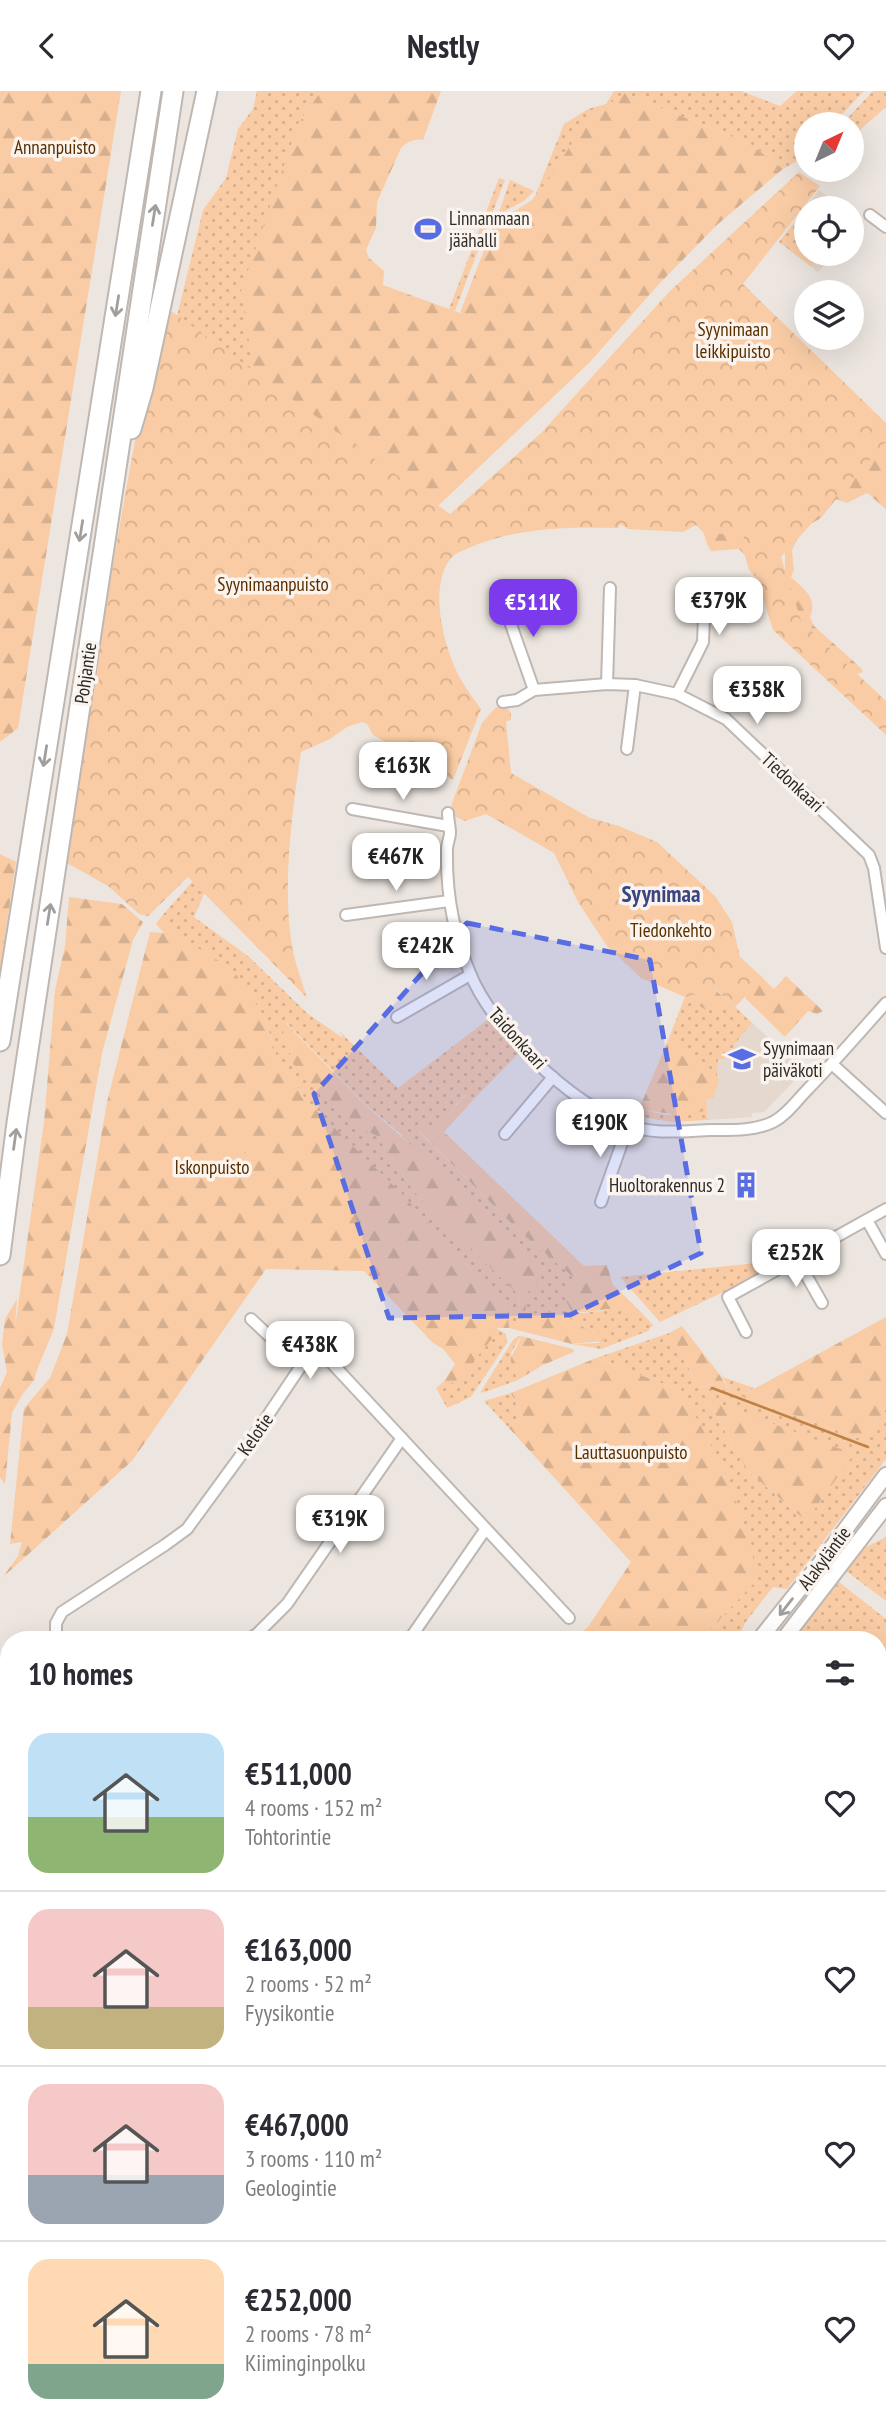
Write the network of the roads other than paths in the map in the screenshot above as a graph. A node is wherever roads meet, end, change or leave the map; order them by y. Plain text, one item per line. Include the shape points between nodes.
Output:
1 (151, 91) edge
2 (173, 91) edge
3 (207, 91) edge
4 (217, 91) edge
5 (183, 203) junction
6 (870, 215) dead end
7 (886, 227) edge
8 (110, 501) junction
9 (610, 588) dead end
10 (701, 590) dead end
11 (502, 599) dead end
12 (607, 684) junction
13 (635, 685) junction
14 (534, 689) junction
15 (677, 694) junction
16 (503, 702) dead end
17 (627, 749) dead end
18 (352, 809) dead end
19 (448, 813) dead end
20 (448, 826) junction
21 (449, 901) junction
22 (346, 915) dead end
23 (886, 948) edge
24 (470, 975) junction
25 (886, 1003) edge
26 (397, 1017) dead end
27 (0, 1041) edge
28 (832, 1063) junction
29 (553, 1077) junction
30 (886, 1113) edge
31 (628, 1126) junction
32 (505, 1134) dead end
33 (601, 1202) dead end
34 (886, 1209) edge
35 (867, 1220) junction
36 (886, 1254) edge
37 (0, 1255) edge
38 (797, 1259) junction
39 (822, 1303) dead end
40 (251, 1319) dead end
41 (746, 1332) dead end
42 (301, 1367) junction
43 (402, 1438) junction
44 (886, 1475) edge
45 (886, 1506) edge
46 (485, 1530) junction
47 (569, 1618) dead end
48 (56, 1631) edge
49 (262, 1631) edge
50 (416, 1631) edge
51 (766, 1631) edge
52 (790, 1631) edge

1 -> 27 highway, Pohjantie
8 -> 2 highway, Pohjantie
3 - 5 highway
4 - 5 highway via 208,137
5 - 8 highway via 144,389
6 - 7 street
37 -> 8 highway, Pohjantie
9 - 12 street
10 - 15 street via 705,591 703,642
11 - 14 street
12 - 13 street, Tiedonkaari
12 - 14 street, Tiedonkaari
13 - 15 street, Tiedonkaari
13 - 17 street
14 - 16 street, Tiedonkaari via 517,700
15 - 23 street, Tiedonkaari via 726,719 870,855
18 - 20 street
19 - 20 street, Taidonkaari
20 - 21 street, Taidonkaari
21 - 22 street
21 - 24 street, Taidonkaari
24 - 26 street
24 - 29 street, Taidonkaari via 507,1031
25 - 28 street
28 - 30 street
28 - 31 street, Taidonkaari via 786,1112 766,1124 679,1132
29 - 31 street, Taidonkaari via 592,1107
29 - 32 street
31 - 33 street
34 - 35 street
35 - 36 street
35 - 38 street
38 - 39 street
38 - 41 street via 728,1297
40 - 42 street
42 - 43 street via 313,1358 328,1359
42 - 48 street, Kelotie via 187,1529 62,1612
43 - 46 street
43 - 49 street via 287,1604
44 -> 51 main road, Alakyläntie
45 - 52 main road, Alakyläntie
46 - 47 street
46 - 50 street

